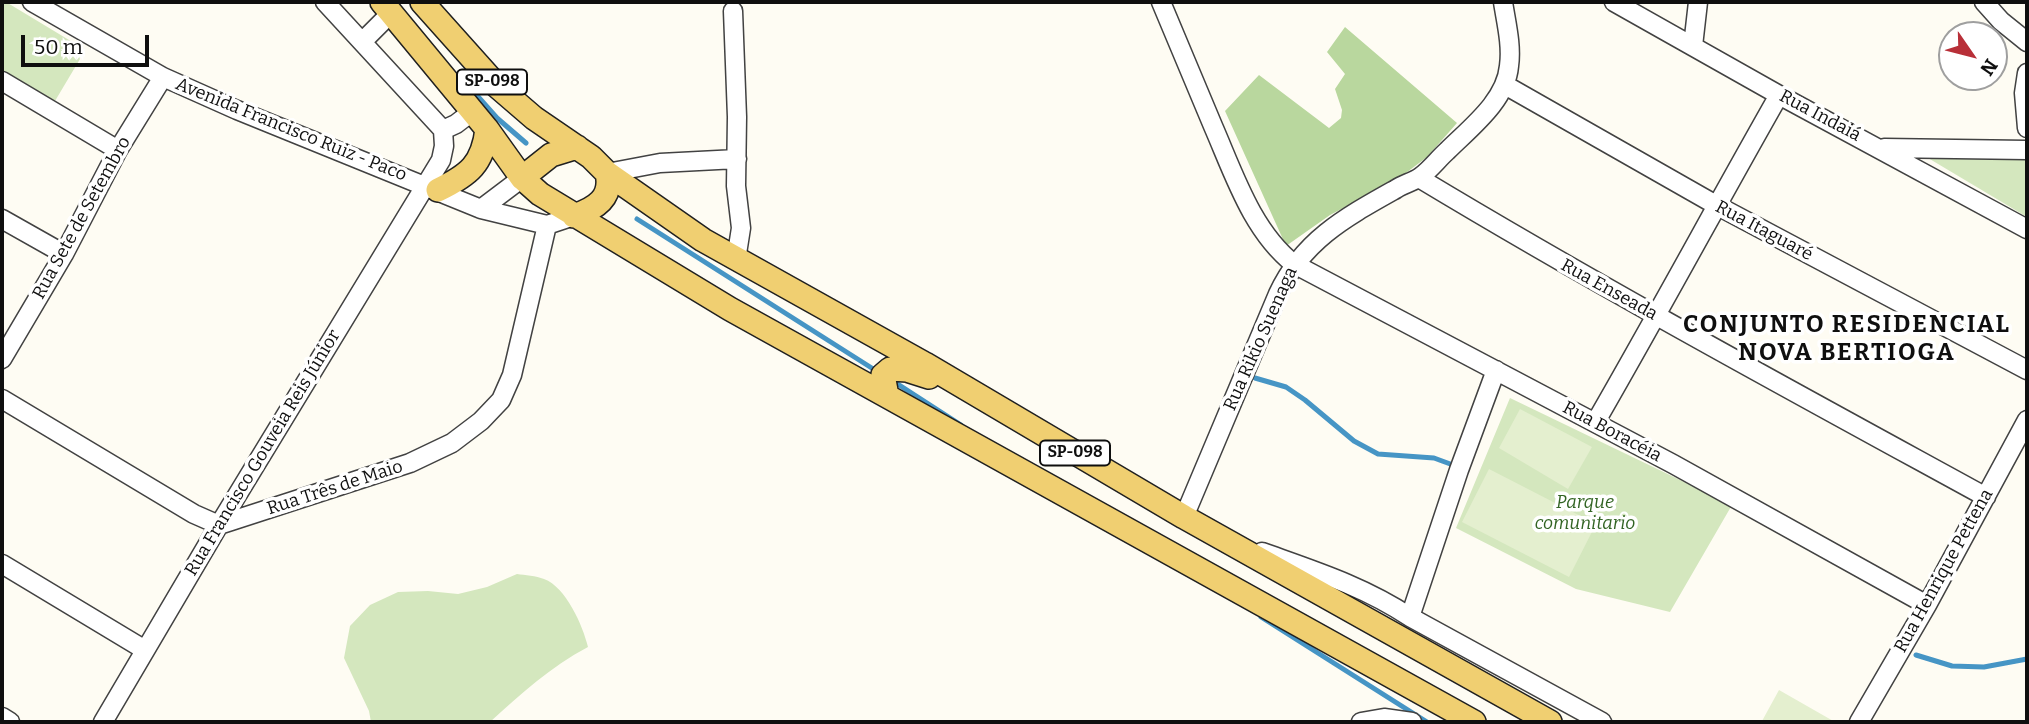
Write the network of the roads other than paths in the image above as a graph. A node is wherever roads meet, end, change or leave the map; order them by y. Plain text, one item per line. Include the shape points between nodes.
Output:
1 (32, 2) edge
2 (325, 2) edge
3 (422, 2) edge
4 (1161, 2) edge
5 (1503, 2) edge
6 (1614, 2) edge
7 (1698, 2) edge
8 (1984, 2) edge
9 (387, 7) edge
10 (733, 11) dead end
11 (363, 41) junction
12 (2027, 42) edge
13 (1693, 46) junction
14 (2027, 73) edge
15 (163, 77) junction
16 (2, 81) edge
17 (1505, 85) junction
18 (1779, 95) junction
19 (480, 120) junction
20 (2027, 128) edge
21 (443, 130) junction
22 (576, 147) junction
23 (1879, 148) junction
24 (118, 150) junction
25 (2027, 150) edge
26 (737, 159) junction
27 (607, 173) junction
28 (523, 178) junction
29 (1419, 178) junction
30 (431, 187) junction
31 (1716, 205) junction
32 (481, 208) junction
33 (574, 216) junction
34 (2, 219) edge
35 (547, 225) junction
36 (2027, 229) edge
37 (64, 254) junction
38 (736, 260) junction
39 (1294, 264) junction
40 (1657, 317) junction
41 (2, 359) edge
42 (1496, 370) junction
43 (2027, 370) edge
44 (972, 392) junction
45 (887, 396) junction
46 (2, 399) edge
47 (2027, 419) edge
48 (1595, 423) junction
49 (1986, 496) junction
50 (1184, 517) junction
51 (219, 525) junction
52 (1224, 539) junction
53 (2, 564) edge
54 (1927, 605) junction
55 (1410, 617) junction
56 (145, 650) junction
57 (2, 717) edge
58 (10, 722) edge
59 (103, 722) edge
60 (1361, 722) edge
61 (1412, 722) edge
62 (1466, 722) edge
63 (1474, 722) edge
64 (1550, 722) edge
65 (1602, 722) edge
66 (1859, 722) edge

1 - 15 street, Avenida Francisco Ruiz - Paco
2 - 11 street
3 - 22 main road, SP-098 via 498,88
4 - 39 street, Rua Boracéia via 1253,213 1276,250
5 - 17 street, Rua Rikio Suenaga via 1510,67
6 - 13 street, Rua Indaiá
7 - 13 street
8 - 12 street
9 - 11 street
9 - 19 main road, SP-098
10 - 26 street
11 - 21 street
13 - 18 street, Rua Indaiá
14 - 20 street
15 - 24 street, Rua Sete de Setembro
15 - 30 street, Avenida Francisco Ruiz - Paco
16 - 24 street
17 - 29 street, Rua Rikio Suenaga via 1484,114
17 - 31 street, Rua Itaguaré
18 - 23 street, Rua Indaiá
18 - 31 street
19 - 21 street
19 - 28 main road, SP-098
19 - 30 main road via 485,143 478,163 456,180
21 - 30 street, Rua Francisco Gouveia Reis Júnior via 444,146
22 - 27 main road, SP-098
22 - 28 main road via 551,155
23 - 25 street
23 - 36 street, Rua Indaiá
24 - 37 street, Rua Sete de Setembro
26 - 27 street via 660,163
26 - 38 street via 741,228
27 - 33 main road via 609,183 602,201 591,211
27 - 38 main road, SP-098
28 - 32 street
28 - 33 main road, SP-098
29 - 39 street, Rua Rikio Suenaga via 1334,225
29 - 40 street, Rua Enseada
30 - 32 street, Avenida Francisco Ruiz - Paco
30 - 51 street, Rua Francisco Gouveia Reis Júnior
31 - 40 street
31 - 43 street, Rua Itaguaré
32 - 35 street, Avenida Francisco Ruiz - Paco
33 - 35 street
33 - 45 main road, SP-098
34 - 37 street
35 - 51 street, Rua Três de Maio via 512,375 501,400 481,421 452,443 410,463
37 - 41 street, Rua Sete de Setembro
38 - 44 main road, SP-098
39 - 42 street, Rua Boracéia
39 - 50 street, Rua Rikio Suenaga
40 - 48 street
40 - 49 street, Rua Enseada
42 - 48 street, Rua Boracéia
42 - 55 street
44 - 45 main road via 896,368 883,375
44 - 50 main road, SP-098
45 - 63 main road, SP-098
46 - 51 street
47 - 49 street, Rua Henrique Pettena
48 - 54 street, Rua Boracéia
49 - 54 street, Rua Henrique Pettena
50 - 52 main road, SP-098
51 - 56 street, Rua Francisco Gouveia Reis Júnior
52 - 55 street via 1356,586
52 - 64 main road, SP-098
53 - 56 street
54 - 66 street, Rua Henrique Pettena
55 - 65 street
56 - 59 street, Rua Francisco Gouveia Reis Júnior
57 - 58 street
60 - 61 street via 1384,718
62 - 63 street

